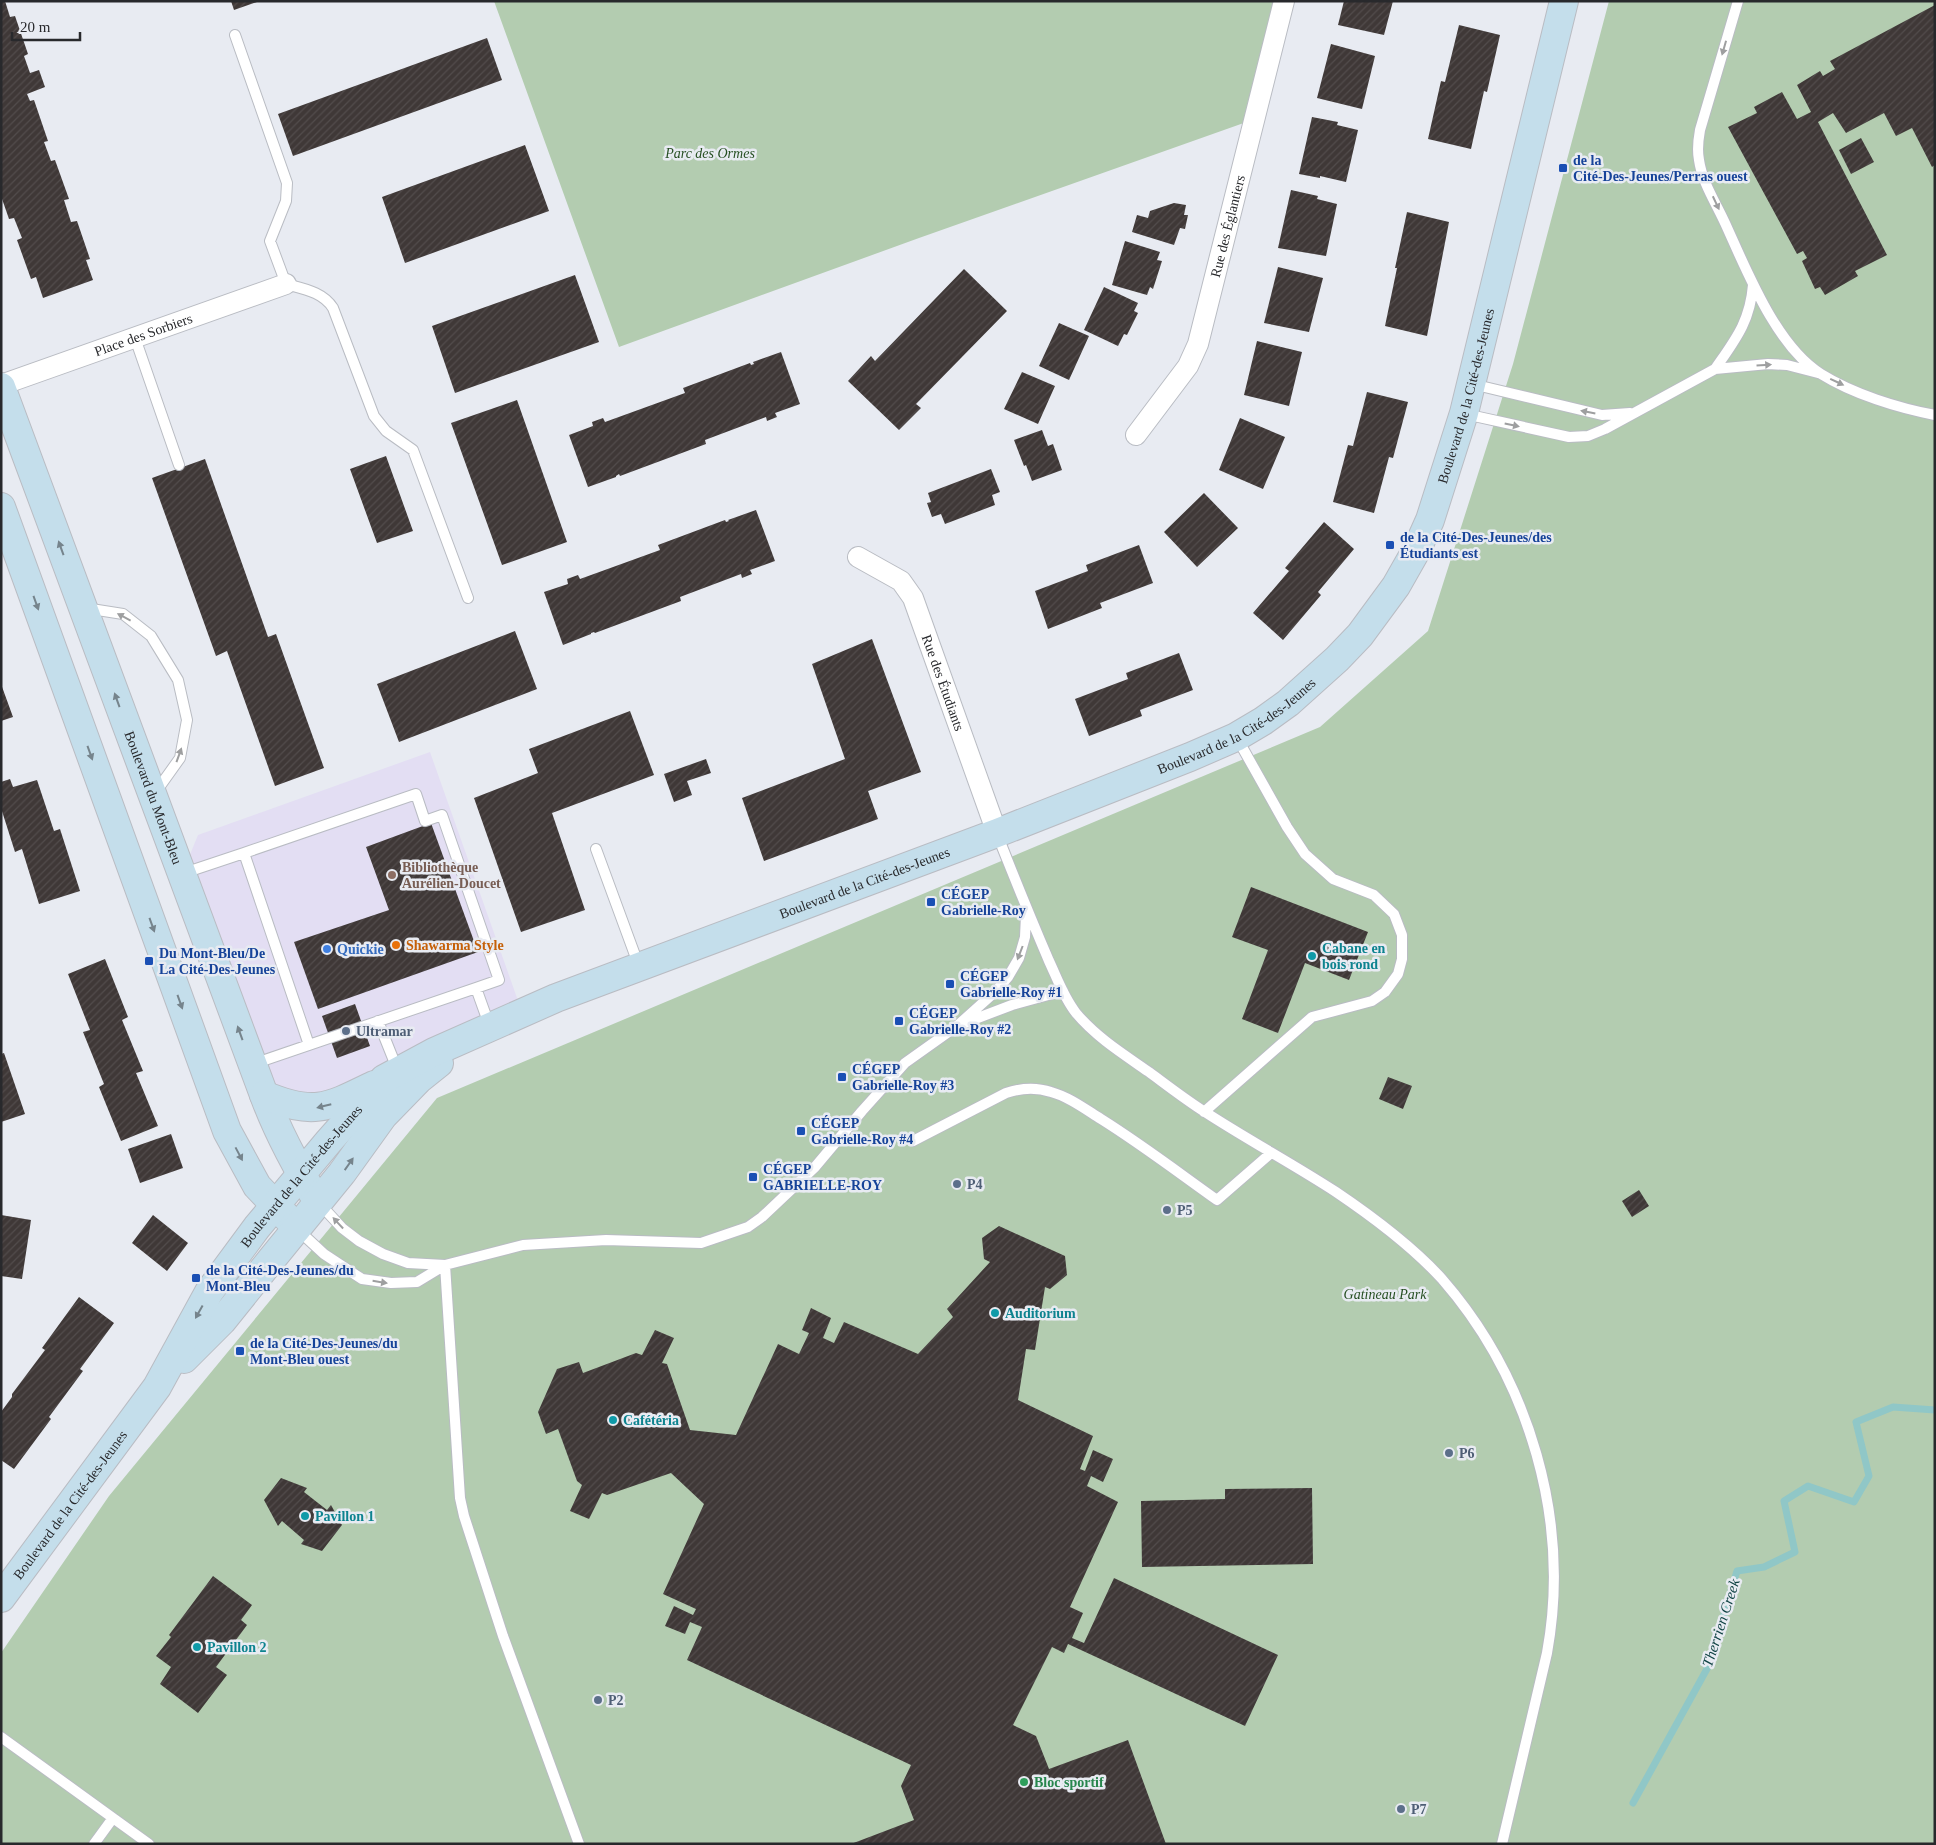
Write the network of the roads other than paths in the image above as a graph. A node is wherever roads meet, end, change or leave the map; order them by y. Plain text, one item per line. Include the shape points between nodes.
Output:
1 (1284, 1) edge
2 (1564, 1) edge
3 (1738, 1) edge
4 (235, 35) dead end
5 (286, 284) junction
6 (1753, 285) junction
7 (135, 338) junction
8 (1715, 369) junction
9 (1821, 374) junction
10 (1472, 384) junction
11 (1, 386) edge
12 (1636, 412) junction
13 (1464, 413) junction
14 (1935, 415) edge
15 (1136, 435) dead end
16 (179, 465) dead end
17 (1, 507) edge
18 (858, 557) dead end
19 (468, 598) dead end
20 (83, 608) junction
21 (1236, 737) junction
22 (153, 796) junction
23 (997, 833) junction
24 (596, 849) dead end
25 (244, 853) junction
26 (182, 874) junction
27 (1026, 909) junction
28 (638, 966) junction
29 (476, 988) junction
30 (1063, 991) junction
31 (378, 1021) junction
32 (957, 1026) junction
33 (482, 1032) junction
34 (310, 1045) junction
35 (252, 1064) junction
36 (391, 1076) junction
37 (264, 1096) junction
38 (1204, 1112) junction
39 (912, 1141) dead end
40 (1271, 1153) junction
41 (301, 1174) junction
42 (318, 1202) junction
43 (274, 1206) junction
44 (297, 1228) junction
45 (445, 1265) junction
46 (157, 1387) junction
47 (1, 1598) edge
48 (1, 1737) edge
49 (113, 1818) junction
50 (94, 1844) edge
51 (149, 1844) edge
52 (579, 1844) edge
53 (1502, 1844) edge

1 - 15 street, Rue des Églantiers via 1198,344 1188,366
2 - 10 street, Boulevard de la Cité-des-Jeunes
3 -> 6 lane via 1697,146 1707,186
4 - 5 lane via 287,183 286,201 270,241
5 - 7 street, Place des Sorbiers
5 - 19 lane via 316,293 328,300 333,308 374,416 386,431 412,450
6 - 8 lane via 1752,302 1745,323
6 - 9 lane via 1790,346
7 - 11 street, Place des Sorbiers
7 - 16 lane
8 -> 9 lane via 1768,364 1787,365
8 - 12 lane
9 -> 14 lane via 1892,405
12 -> 10 lane via 1602,415
10 - 13 street, Boulevard de la Cité-des-Jeunes
20 -> 11 street, Boulevard du Mont-Bleu
13 -> 12 lane via 1569,437 1588,436
13 - 21 street, Boulevard de la Cité-des-Jeunes via 1430,520 1417,549 1379,611 1309,685
17 -> 43 street via 227,1131 257,1186
18 - 23 street, Rue des Étudiants via 901,581 913,598
22 -> 20 street, Boulevard du Mont-Bleu
22 -> 20 lane via 180,758 187,720 178,680 151,636 122,614
21 - 23 street, Boulevard de la Cité-des-Jeunes
21 - 38 lane via 1305,854 1333,879 1374,895 1394,914 1402,935 1402,959 1398,974 1385,992 1372,1001 1312,1017
22 - 26 street, Boulevard du Mont-Bleu
23 - 27 lane
23 - 28 street, Boulevard de la Cité-des-Jeunes
24 - 28 lane
25 - 26 lane
25 - 29 lane via 416,794 425,821 442,815 499,980
25 - 34 lane
35 -> 26 street, Boulevard du Mont-Bleu
27 - 30 lane
27 -> 32 lane via 1023,948 1014,967 996,991
28 - 33 street, Boulevard de la Cité-des-Jeunes via 522,1012
29 - 31 lane
29 - 33 lane
30 - 32 lane
30 - 38 lane via 1074,1010 1102,1039
31 - 34 lane
31 - 36 lane
32 - 45 lane via 905,1063 815,1167 748,1227 702,1243 606,1240 523,1245
33 - 36 street, Boulevard de la Cité-des-Jeunes via 434,1052
42 -> 33 street, Boulevard de la Cité-des-Jeunes via 383,1116 419,1078
34 - 35 lane
35 - 37 street, Boulevard du Mont-Bleu
36 -> 37 street via 318,1108 303,1108
36 - 41 street, Boulevard de la Cité-des-Jeunes
37 - 41 street, Boulevard du Mont-Bleu
38 - 40 lane
39 - 40 lane via 1006,1093 1039,1089 1072,1101 1114,1127 1217,1200
40 - 53 lane via 1371,1218 1442,1279 1495,1354 1532,1439 1553,1538 1553,1603 1547,1653
41 - 42 street, Boulevard du Mont-Bleu
41 - 43 street, Boulevard de la Cité-des-Jeunes
42 - 44 street, Boulevard de la Cité-des-Jeunes
45 -> 42 lane via 408,1263 384,1254 342,1228
43 - 44 street
43 -> 46 street, Boulevard de la Cité-des-Jeunes via 210,1292
44 -> 45 lane via 324,1254 362,1279 418,1282
44 - 46 street, Boulevard de la Cité-des-Jeunes via 222,1320
45 - 52 lane via 460,1498 464,1516 503,1636
46 - 47 street, Boulevard de la Cité-des-Jeunes
48 - 49 lane
49 - 50 lane
49 - 51 lane

